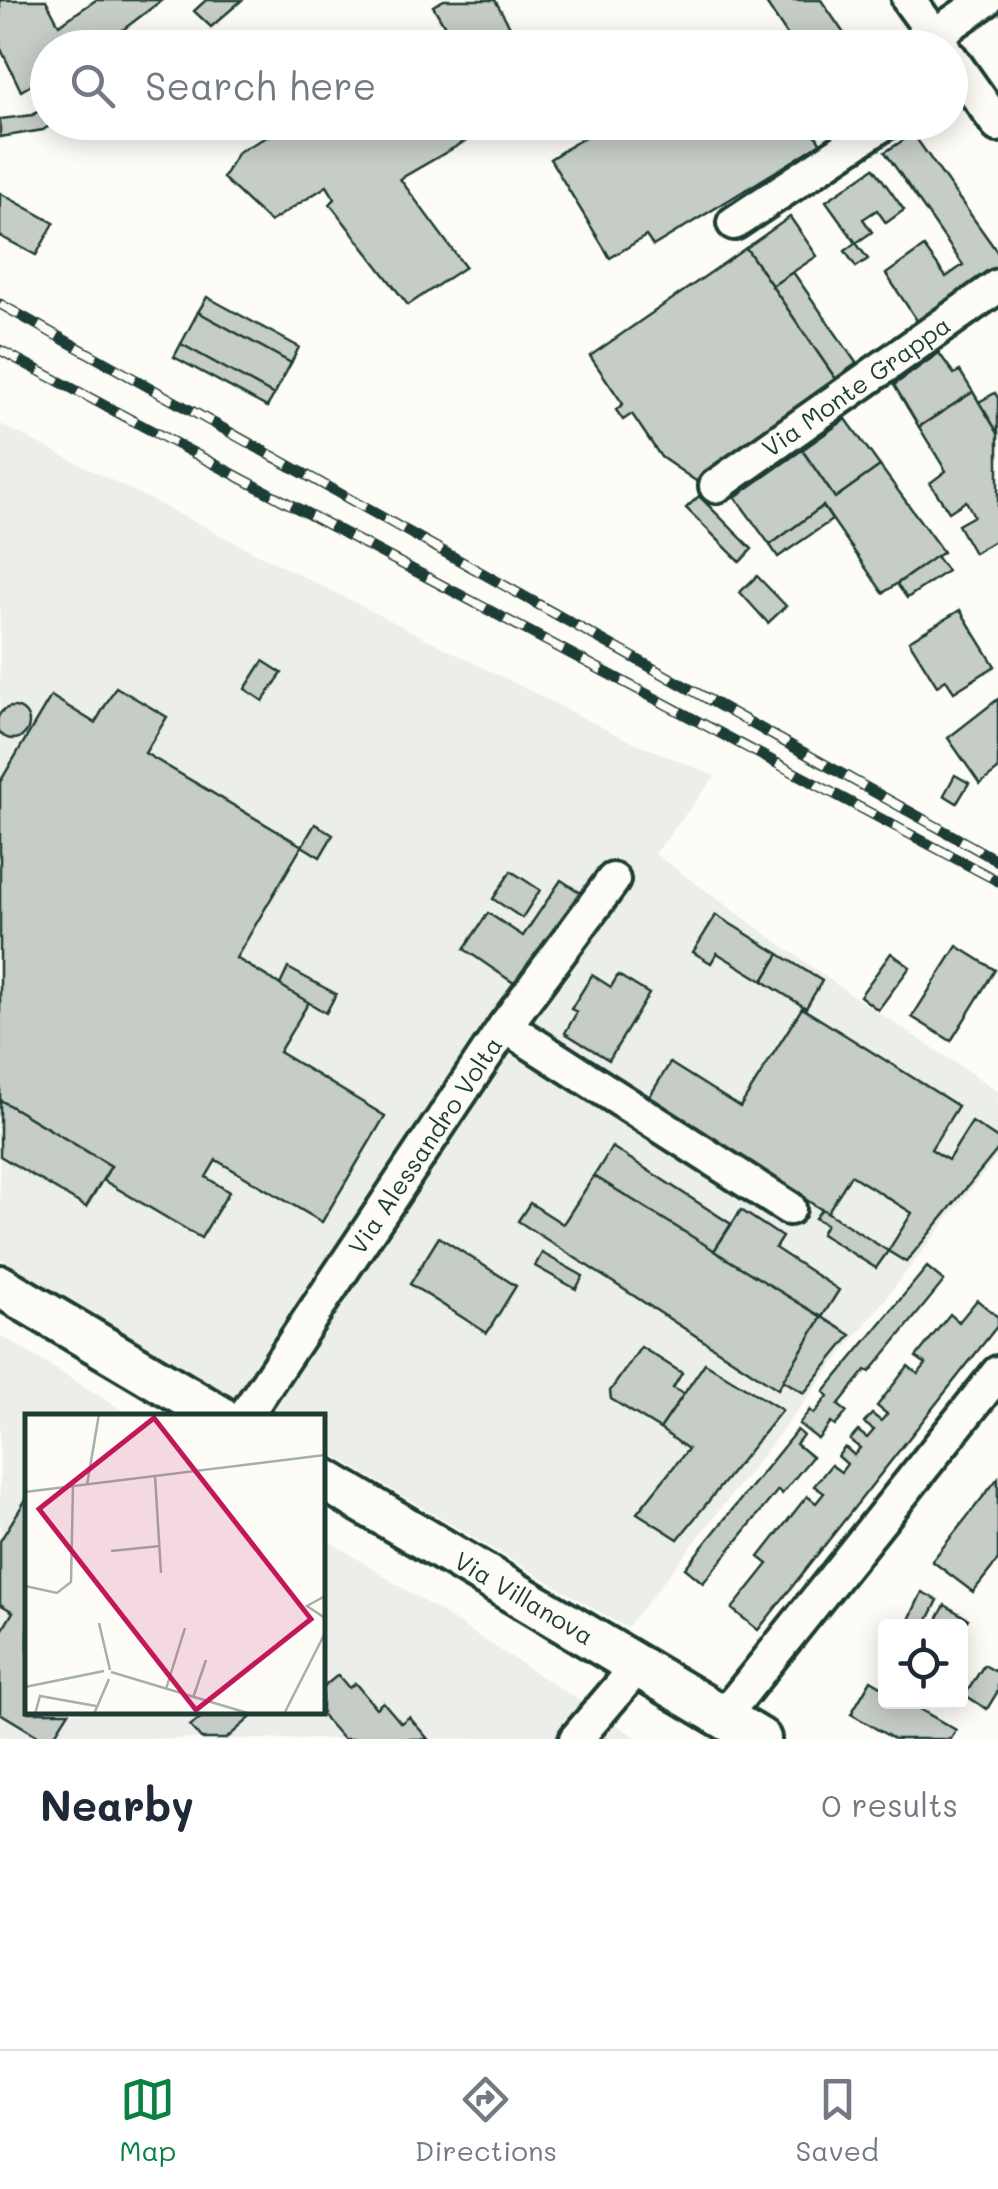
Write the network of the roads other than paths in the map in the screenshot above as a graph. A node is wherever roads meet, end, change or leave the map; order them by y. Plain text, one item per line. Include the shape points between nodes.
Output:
1 (910, 0) edge
2 (986, 0) edge
3 (930, 30) edge
4 (966, 30) edge
5 (968, 85) edge
6 (998, 126) edge
7 (859, 140) edge
8 (734, 223) dead end
9 (998, 286) edge
10 (716, 486) dead end
11 (613, 880) dead end
12 (505, 1026) junction
13 (789, 1208) dead end
14 (0, 1286) edge
15 (998, 1373) edge
16 (215, 1414) edge
17 (246, 1414) edge
18 (325, 1480) edge
19 (638, 1666) junction
20 (723, 1717) junction
21 (576, 1739) edge
22 (760, 1739) edge

1 - 3 street
2 - 4 street
5 - 6 street
7 - 8 street
9 - 10 street, Via Monte Grappa
11 - 12 street, Via Alessandro Volta
12 - 13 street
12 - 17 street, Via Alessandro Volta
14 - 16 main road
15 - 20 street
18 - 19 main road, Via Villanova
19 - 20 main road, Via Villanova
19 - 21 street
20 - 22 main road, Via Villanova

